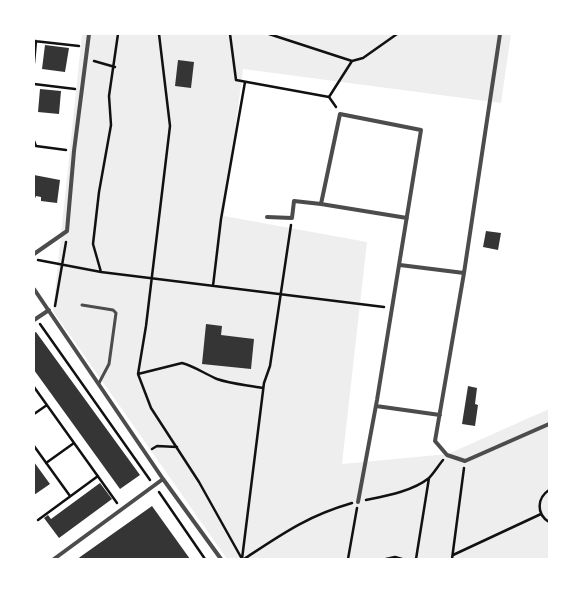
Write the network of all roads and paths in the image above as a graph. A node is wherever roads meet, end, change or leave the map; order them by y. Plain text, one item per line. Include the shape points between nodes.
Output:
1 (89, 34) edge
2 (118, 34) edge
3 (159, 34) edge
4 (230, 34) edge
5 (269, 34) edge
6 (396, 34) edge
7 (500, 34) edge
8 (35, 41) edge
9 (87, 47) junction
10 (86, 58) junction
11 (352, 61) junction
12 (34, 63) edge
13 (115, 67) junction
14 (245, 82) junction
15 (34, 84) edge
16 (82, 90) junction
17 (329, 97) junction
18 (340, 114) junction
19 (34, 141) edge
20 (74, 151) junction
21 (321, 204) junction
22 (267, 217) dead end
23 (292, 218) junction
24 (407, 218) junction
25 (67, 231) junction
26 (34, 254) edge
27 (34, 260) edge
28 (62, 265) junction
29 (400, 265) junction
30 (101, 272) junction
31 (464, 272) junction
32 (151, 278) junction
33 (213, 286) junction
34 (34, 289) edge
35 (281, 295) junction
36 (82, 305) dead end
37 (392, 308) junction
38 (49, 310) junction
39 (53, 316) junction
40 (35, 319) edge
41 (138, 374) junction
42 (99, 383) junction
43 (34, 387) edge
44 (263, 388) junction
45 (47, 405) junction
46 (376, 406) junction
47 (34, 414) edge
48 (440, 415) junction
49 (549, 424) edge
50 (74, 443) junction
51 (34, 446) edge
52 (177, 447) junction
53 (147, 452) junction
54 (447, 455) junction
55 (465, 462) junction
56 (46, 463) junction
57 (98, 476) junction
58 (429, 478) junction
59 (164, 479) junction
60 (154, 486) junction
61 (549, 490) edge
62 (70, 496) junction
63 (358, 502) junction
64 (122, 509) junction
65 (541, 514) junction
66 (38, 520) dead end
67 (549, 522) edge
68 (452, 555) junction
69 (54, 559) edge
70 (205, 559) edge
71 (222, 559) edge
72 (243, 559) edge
73 (348, 559) edge
74 (386, 559) edge
75 (402, 559) edge
76 (416, 559) edge
77 (452, 559) edge

1 - 9 street
2 - 13 path
3 - 32 path via 170,126
4 - 14 path via 236,80
5 - 11 path
6 - 11 path via 363,58
7 - 31 street
8 - 9 path
8 - 12 path
9 - 10 street
10 - 13 path
10 - 16 street
11 - 17 path
13 - 30 path via 109,96 111,125 93,244
14 - 17 path
14 - 33 path
15 - 16 path
16 - 20 street
17 - 18 path
18 - 21 street
18 - 24 street via 421,130
19 - 20 path via 36,146
20 - 25 street
21 - 23 street via 294,202
21 - 24 street
22 - 23 street
23 - 35 path
24 - 29 street
25 - 26 street
25 - 28 path
27 - 28 path
28 - 30 path
28 - 39 path
29 - 31 street
29 - 37 street
30 - 32 path
31 - 48 street
32 - 33 path
32 - 41 path
33 - 35 path
34 - 38 street
35 - 37 path
35 - 44 path via 270,366
36 - 42 lane via 113,310 116,313 109,364
37 - 46 street
38 - 39 street
38 - 40 street
39 - 42 street
40 - 60 path
41 - 44 path via 182,363 218,379
41 - 52 path via 151,408
42 - 53 street
43 - 45 path
44 - 72 path
45 - 47 path
45 - 50 path
46 - 48 street
46 - 63 street
48 - 54 street via 435,442
49 - 55 street
50 - 56 path
50 - 57 path
51 - 56 path
52 - 53 path via 157,446
52 - 72 path
53 - 59 street
54 - 55 street
54 - 58 path
55 - 68 path
56 - 62 path
57 - 62 path
57 - 64 path
58 - 63 path via 387,496
58 - 76 path
59 - 60 street
59 - 71 street
60 - 64 street
60 - 70 path
61 - 65 path via 541,499
62 - 66 path
63 - 72 path via 326,511 294,525
63 - 73 path
64 - 69 street
65 - 67 path
65 - 68 path
68 - 77 path
74 - 75 path

